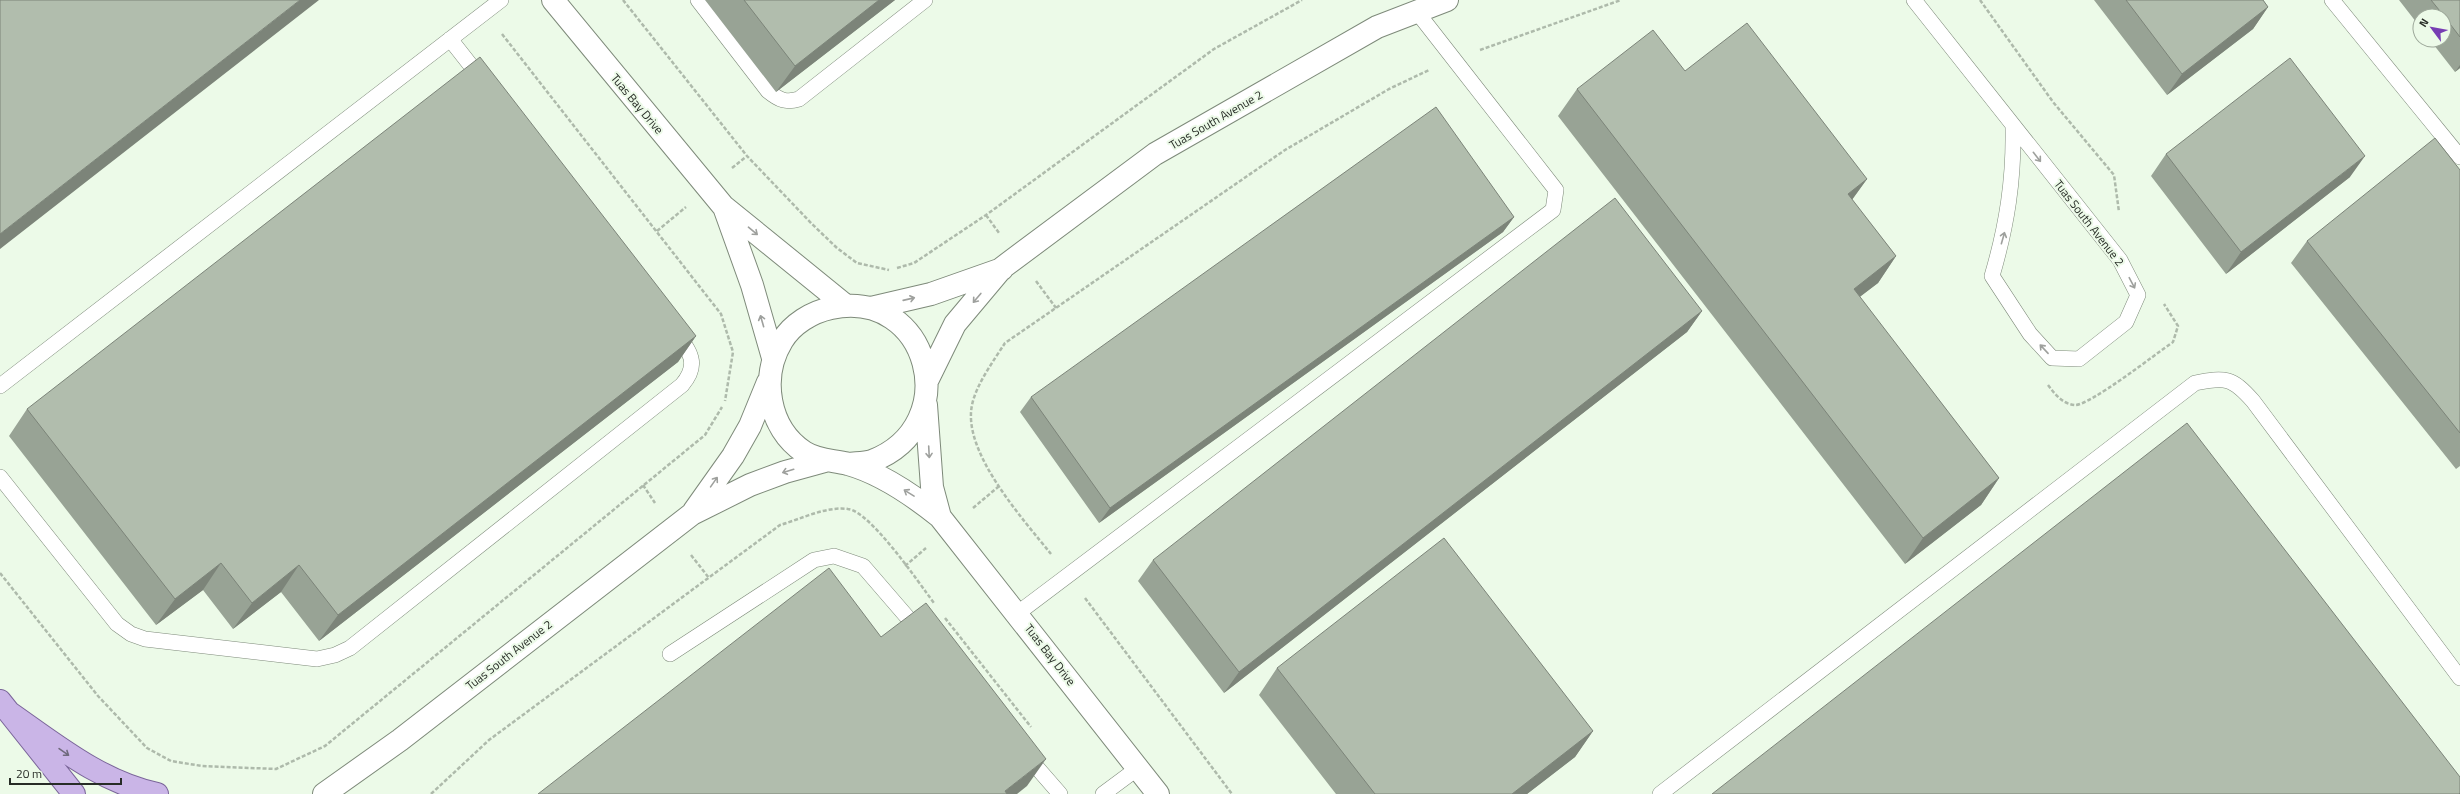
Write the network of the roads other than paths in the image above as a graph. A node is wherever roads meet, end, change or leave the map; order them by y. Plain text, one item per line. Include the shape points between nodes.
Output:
1 (502, 0) edge
2 (553, 0) edge
3 (698, 0) edge
4 (925, 0) edge
5 (1447, 0) edge
6 (1914, 0) edge
7 (2332, 0) edge
8 (1417, 12) junction
9 (450, 39) junction
10 (494, 96) edge
11 (2013, 126) junction
12 (2460, 157) edge
13 (723, 206) junction
14 (1002, 268) junction
15 (845, 305) junction
16 (871, 308) junction
17 (664, 318) edge
18 (771, 368) junction
19 (0, 386) edge
20 (927, 389) junction
21 (825, 461) junction
22 (848, 464) junction
23 (0, 477) edge
24 (692, 514) junction
25 (940, 517) junction
26 (1018, 613) junction
27 (930, 644) edge
28 (670, 654) dead end
29 (2460, 678) edge
30 (5, 707) edge
31 (1019, 746) edge
32 (1138, 768) junction
33 (74, 794) edge
34 (157, 794) edge
35 (324, 794) edge
36 (1060, 794) edge
37 (1103, 794) edge
38 (1158, 794) edge
39 (1660, 794) edge

1 - 9 lane
2 - 13 street, Tuas Bay Drive
3 - 4 lane via 768,92 788,102 799,99
5 - 8 street, Tuas South Avenue 2
6 - 11 lane, Tuas South Avenue 2
7 - 12 lane
8 - 14 street, Tuas South Avenue 2 via 1377,28 1155,154
8 - 26 lane via 1556,190 1553,210
9 - 10 lane
9 - 19 lane
11 -> 11 lane, Tuas South Avenue 2 via 2120,260 2138,294 2126,322 2079,359 2052,358 2030,334 1992,276 2005,230 2014,163
13 -> 15 street, Tuas Bay Drive
18 -> 13 street, Tuas Bay Drive via 752,285
16 -> 14 street, Tuas South Avenue 2 via 931,294
14 -> 20 street, Tuas South Avenue 2 via 955,324
15 - 16 street, Tuas South Avenue 2
15 - 18 street, Tuas South Avenue 2 via 819,310 796,324 782,340
16 - 20 street, Tuas Bay Drive via 895,320 914,338 923,358
17 - 23 lane via 688,349 692,361 690,376 682,385 350,648 335,655 317,659 145,639 131,634 118,624
18 - 21 street, Tuas Bay Drive via 770,399 776,419 787,436 804,452
24 -> 18 street, Tuas South Avenue 2 via 733,456 750,426
20 - 22 street, Tuas South Avenue 2 via 920,419 908,437 892,451 871,461
20 -> 25 street, Tuas Bay Drive via 932,487
21 - 22 street
21 -> 24 street, Tuas South Avenue 2 via 750,485
25 -> 22 street, Tuas Bay Drive via 899,487
24 - 35 street, Tuas South Avenue 2 via 400,740
25 - 26 street, Tuas Bay Drive
26 - 32 street, Tuas Bay Drive
27 - 28 lane via 863,566 834,556 814,560
29 - 39 lane via 2253,400 2238,384 2218,378 2194,383
30 - 33 main road
30 -> 34 main road via 86,766 137,790
31 - 36 lane
32 - 37 lane
32 - 38 street, Tuas Bay Drive

